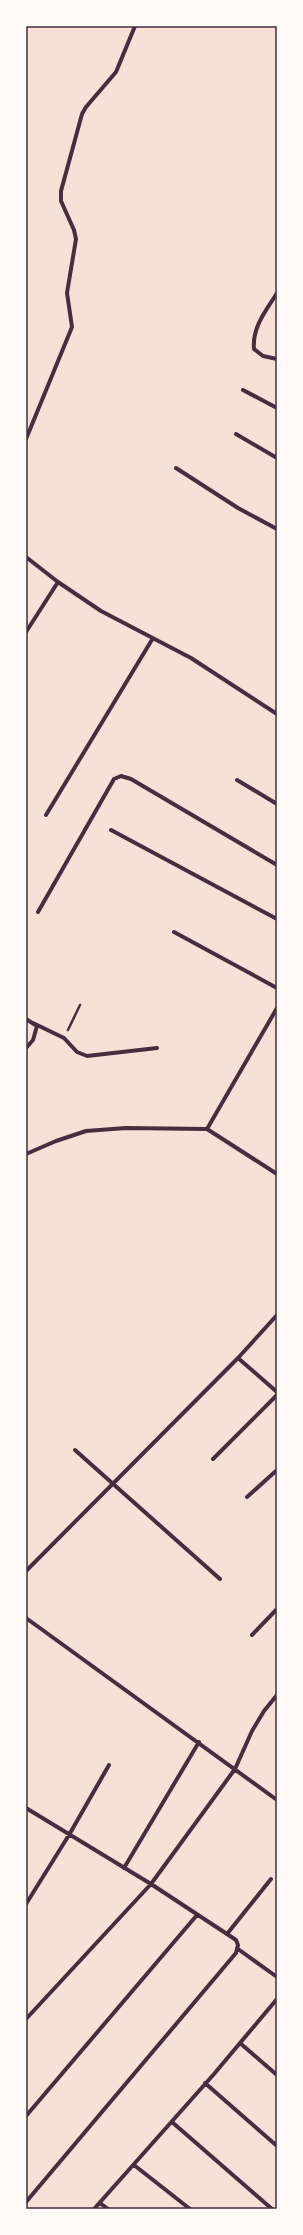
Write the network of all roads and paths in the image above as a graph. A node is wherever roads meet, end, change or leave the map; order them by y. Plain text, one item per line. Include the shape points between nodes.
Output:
1 (135, 26) edge
2 (277, 293) edge
3 (277, 358) edge
4 (243, 390) dead end
5 (277, 408) edge
6 (236, 434) dead end
7 (26, 439) edge
8 (277, 458) edge
9 (176, 468) dead end
10 (277, 529) edge
11 (26, 557) edge
12 (58, 582) junction
13 (26, 632) edge
14 (153, 638) junction
15 (277, 714) edge
16 (237, 780) dead end
17 (277, 804) edge
18 (46, 815) dead end
19 (111, 830) dead end
20 (277, 865) edge
21 (38, 912) dead end
22 (277, 919) edge
23 (174, 932) dead end
24 (277, 988) edge
25 (80, 1005) dead end
26 (277, 1008) edge
27 (26, 1019) edge
28 (33, 1023) junction
29 (64, 1038) junction
30 (26, 1048) edge
31 (157, 1048) dead end
32 (207, 1129) junction
33 (26, 1154) edge
34 (277, 1174) edge
35 (277, 1315) edge
36 (238, 1358) junction
37 (277, 1392) edge
38 (277, 1395) edge
39 (76, 1450) dead end
40 (213, 1459) dead end
41 (277, 1470) edge
42 (114, 1484) junction
43 (247, 1497) dead end
44 (26, 1571) edge
45 (220, 1579) dead end
46 (277, 1608) edge
47 (26, 1618) edge
48 (252, 1635) dead end
49 (277, 1695) edge
50 (199, 1742) junction
51 (110, 1764) dead end
52 (235, 1769) junction
53 (277, 1800) edge
54 (26, 1808) edge
55 (69, 1835) junction
56 (124, 1868) junction
57 (271, 1879) dead end
58 (151, 1884) junction
59 (26, 1904) edge
60 (197, 1914) junction
61 (227, 1934) junction
62 (238, 1949) junction
63 (277, 1977) edge
64 (277, 1999) edge
65 (26, 2019) edge
66 (240, 2043) junction
67 (277, 2075) edge
68 (205, 2084) junction
69 (26, 2116) edge
70 (172, 2122) junction
71 (277, 2146) edge
72 (134, 2165) junction
73 (26, 2202) edge
74 (100, 2203) junction
75 (94, 2209) edge
76 (108, 2209) edge
77 (190, 2209) edge
78 (272, 2209) edge

1 - 7 street via 116,72 86,107 62,183 61,201 76,239 67,293 72,327
2 - 3 street via 259,322 253,339 254,349 263,356
4 - 5 street
6 - 8 street
9 - 10 street via 238,508
11 - 12 street
12 - 13 street
12 - 14 street via 101,611
14 - 15 street via 191,658
14 - 18 street
16 - 17 street
19 - 22 street
20 - 21 street via 132,779 121,776 114,779
23 - 24 street
25 - 29 path
26 - 32 street
27 - 28 street
28 - 29 street
28 - 30 street via 37,1026 36,1033
29 - 31 street via 77,1052 87,1056
32 - 33 street via 126,1128 86,1131
32 - 34 street
35 - 36 street
36 - 37 street
36 - 42 street
38 - 40 street
39 - 42 street
41 - 43 street
42 - 44 street
42 - 45 street
46 - 48 street
47 - 50 street
49 - 52 street via 252,1731
50 - 52 street
50 - 56 street
51 - 55 street
52 - 53 street
52 - 58 street
54 - 55 street
55 - 56 street
55 - 59 street
56 - 58 street
57 - 61 street
58 - 60 street
58 - 65 street
60 - 61 street
60 - 69 street
61 - 62 street via 236,1940
62 - 63 street
62 - 73 street
64 - 66 street
66 - 67 street
66 - 68 street
68 - 70 street
68 - 71 street
70 - 72 street
70 - 78 street
72 - 74 street
72 - 77 street
74 - 75 street
74 - 76 street

